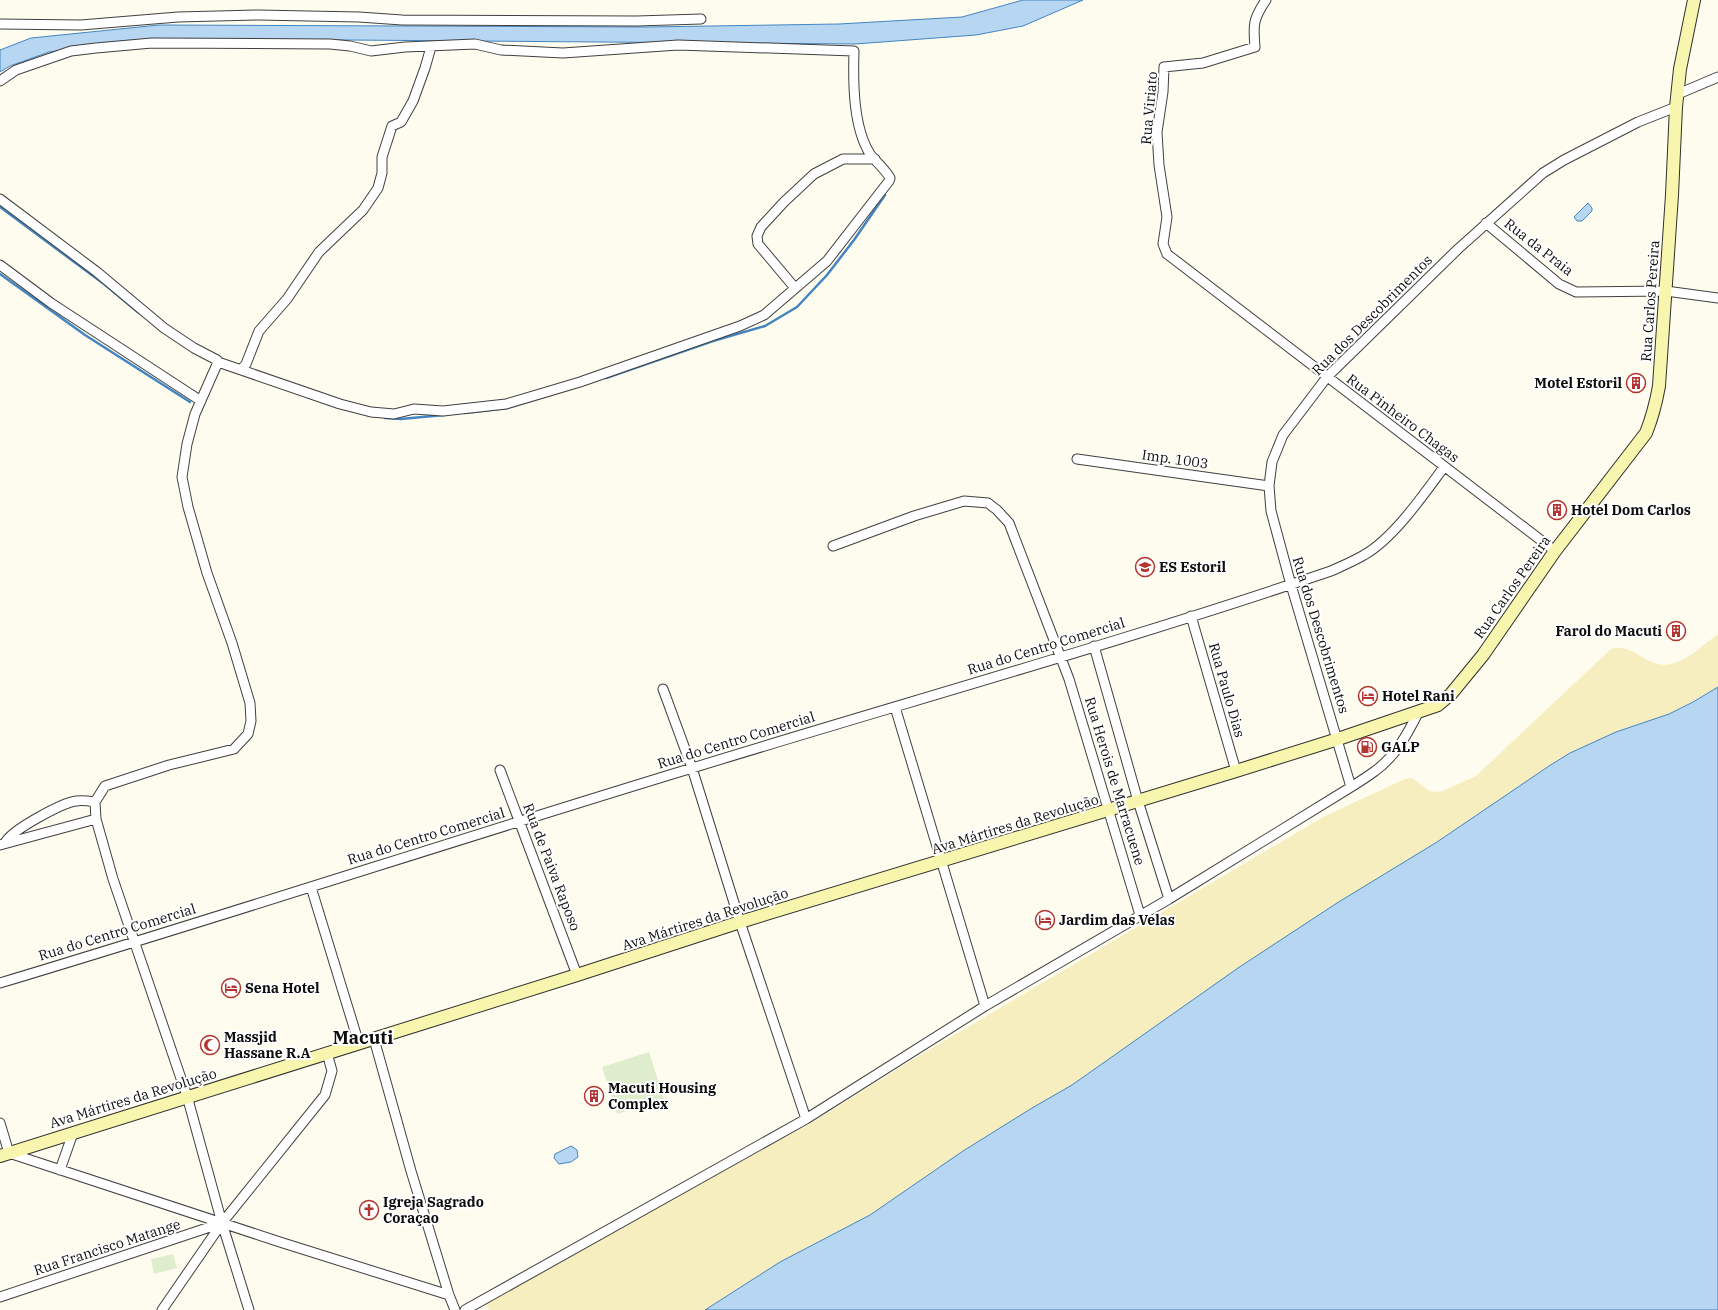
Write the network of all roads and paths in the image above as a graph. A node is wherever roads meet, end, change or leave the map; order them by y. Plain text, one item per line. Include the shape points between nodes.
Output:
1 (1266, 0) edge
2 (1694, 0) edge
3 (701, 19) dead end
4 (0, 24) edge
5 (431, 47) junction
6 (1718, 77) edge
7 (0, 81) edge
8 (1678, 94) junction
9 (1676, 107) junction
10 (875, 159) junction
11 (0, 199) edge
12 (1486, 223) junction
13 (1163, 244) joint
14 (0, 264) edge
15 (794, 288) junction
16 (1666, 290) junction
17 (1718, 298) edge
18 (218, 362) junction
19 (240, 370) junction
20 (1327, 377) junction
21 (201, 401) junction
22 (1077, 459) dead end
23 (1444, 467) junction
24 (1269, 486) junction
25 (833, 546) dead end
26 (1554, 551) junction
27 (1291, 585) junction
28 (1191, 616) junction
29 (1094, 646) junction
30 (1059, 656) junction
31 (663, 689) dead end
32 (895, 707) junction
33 (1419, 710) junction
34 (1338, 739) junction
35 (692, 768) junction
36 (500, 770) dead end
37 (1236, 771) junction
38 (1351, 787) junction
39 (1138, 801) junction
40 (95, 802) junction
41 (1109, 810) junction
42 (96, 819) junction
43 (520, 821) junction
44 (3, 844) edge
45 (941, 862) junction
46 (311, 887) junction
47 (1169, 899) junction
48 (1140, 915) junction
49 (740, 922) junction
50 (135, 942) junction
51 (578, 975) junction
52 (0, 983) edge
53 (985, 1006) junction
54 (374, 1039) junction
55 (359, 1044) junction
56 (327, 1053) junction
57 (187, 1096) junction
58 (806, 1119) junction
59 (0, 1123) edge
60 (72, 1133) junction
61 (5, 1154) edge
62 (60, 1170) junction
63 (222, 1223) junction
64 (449, 1295) junction
65 (0, 1297) edge
66 (162, 1310) edge
67 (249, 1310) edge
68 (455, 1310) edge
69 (465, 1310) edge

1 - 13 street, Rua Viriato via 1258,12 1254,27 1255,47 1202,63 1164,67 1157,132 1167,217
2 - 8 street, Rua Carlos Pereira via 1680,69
3 - 4 street via 402,20 258,15 178,17 81,25
5 - 7 street via 371,51 330,44 152,43 72,51 16,70
5 - 10 street via 475,44 501,50 563,53 678,45 854,51 853,74 859,123 863,138
5 - 19 street via 413,101 401,122 392,126 382,157 382,173 378,188 363,210 319,252 287,299 259,331 246,364
6 - 8 street
8 - 9 street, Rua Carlos Pereira
9 - 12 street, Rua dos Descobrimentos via 1638,122 1548,170
9 - 16 street, Rua Carlos Pereira
10 - 15 street via 888,174 889,181 827,261
10 - 15 street via 843,159 814,174 761,227 757,236 758,244
11 - 18 street via 97,272 164,328
12 - 16 street, Rua da Praia via 1559,284 1576,292
12 - 20 street, Rua dos Descobrimentos
13 - 20 street, Rua Pinheiro Chagas via 1168,254
14 - 21 street via 51,303
15 - 19 street via 764,315 740,326 580,382 506,404 443,411 414,409 383,414 340,404
16 - 17 street, Rua da Praia
16 - 26 street, Rua Carlos Pereira via 1659,386 1656,407 1646,433
18 - 19 street
18 - 21 street
20 - 23 street, Rua Pinheiro Chagas
20 - 24 street, Rua dos Descobrimentos via 1283,435 1272,462
21 - 40 street via 187,444 182,477 207,573 250,704 251,722 248,734 234,749 169,765 105,786
22 - 24 street, Imp. 1003
23 - 26 street, Rua Pinheiro Chagas
23 - 27 street, Rua do Centro Comercial via 1412,509 1365,555 1331,571
24 - 27 street, Rua dos Descobrimentos via 1271,511
25 - 30 street, Rua Herois de Marracuene via 914,516 964,501 988,503 1009,523
26 - 33 street, Rua Carlos Pereira via 1482,655 1451,694 1438,704
27 - 28 street, Rua do Centro Comercial
27 - 34 street, Rua dos Descobrimentos
28 - 29 street, Rua do Centro Comercial
28 - 37 street, Rua Paulo Dias
29 - 30 street, Rua do Centro Comercial
29 - 39 street, Rua Herois de Marracuene
30 - 32 street, Rua do Centro Comercial
30 - 41 street, Rua Herois de Marracuene via 1078,705
31 - 35 street
32 - 35 street, Rua do Centro Comercial
32 - 45 street
33 - 34 street, Ava Mártires da Revolução
33 - 38 street via 1395,752 1376,771
34 - 37 street, Ava Mártires da Revolução
34 - 38 street, Rua dos Descobrimentos
35 - 43 street, Rua do Centro Comercial
35 - 49 street
36 - 43 street, Rua de Paiva Raposo
37 - 39 street, Ava Mártires da Revolução
38 - 47 street
39 - 41 street, Ava Mártires da Revolução
39 - 47 street, Rua Herois de Marracuene
40 - 42 street
40 - 44 street via 75,801 61,806 18,830
41 - 45 street, Ava Mártires da Revolução
41 - 48 street, Rua Herois de Marracuene
42 - 44 street
42 - 50 street
43 - 46 street, Rua do Centro Comercial
43 - 51 street, Rua de Paiva Raposo
45 - 49 street, Ava Mártires da Revolução
45 - 53 street
46 - 50 street, Rua do Centro Comercial
46 - 55 street
47 - 48 street
48 - 53 street
49 - 51 street, Ava Mártires da Revolução
49 - 58 street
50 - 52 street, Rua do Centro Comercial
50 - 57 street
51 - 54 street, Ava Mártires da Revolução
53 - 58 street
54 - 55 street, Ava Mártires da Revolução
54 - 64 street
55 - 56 street, Ava Mártires da Revolução
56 - 57 street, Ava Mártires da Revolução
56 - 63 street via 332,1071 325,1095
57 - 60 street, Ava Mártires da Revolução
57 - 63 street
58 - 69 street
59 - 61 street
60 - 61 street, Ava Mártires da Revolução
60 - 62 street
61 - 62 street
62 - 63 street
63 - 64 street
63 - 65 street, Rua Francisco Matange
63 - 66 street
63 - 67 street
64 - 68 street

